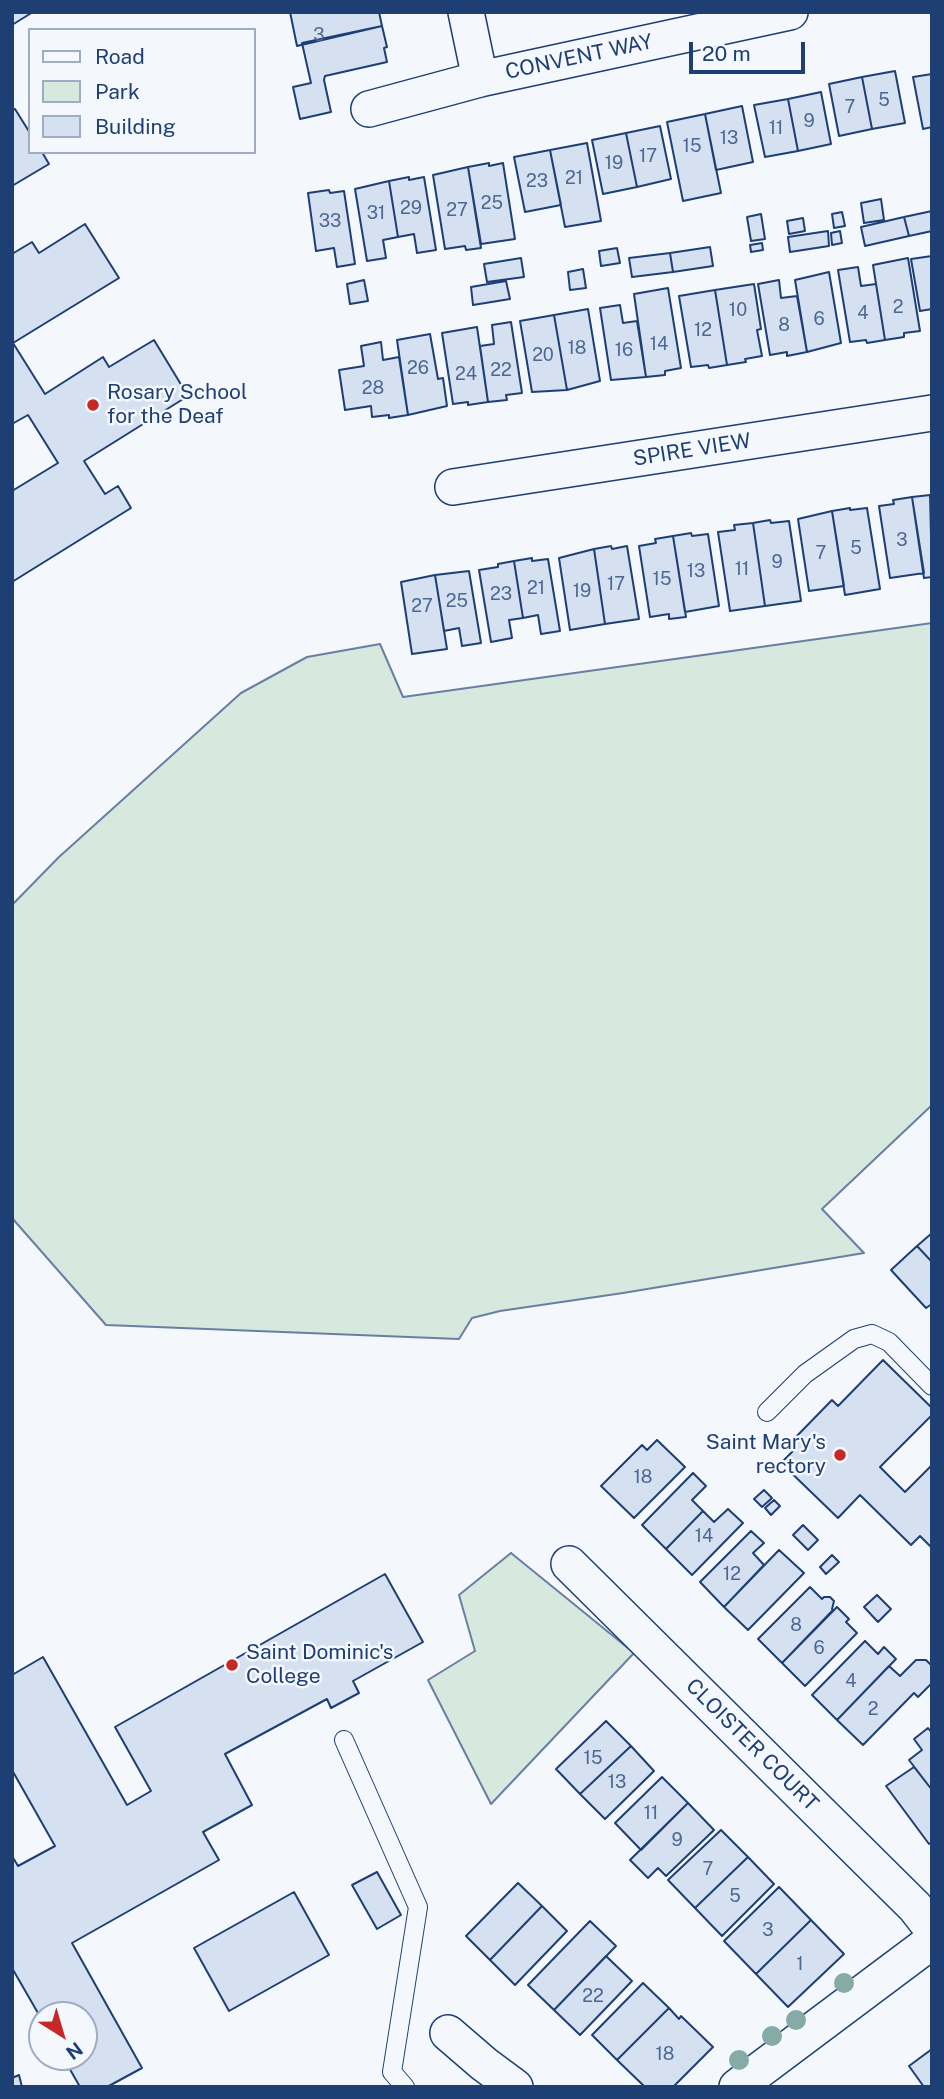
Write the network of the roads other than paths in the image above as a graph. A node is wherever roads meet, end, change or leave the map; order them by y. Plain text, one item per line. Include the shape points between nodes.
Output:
1 (466, 12) edge
2 (790, 12) edge
3 (480, 79) junction
4 (369, 108) dead end
5 (932, 412) edge
6 (453, 487) dead end
7 (932, 1386) edge
8 (767, 1412) dead end
9 (569, 1564) dead end
10 (344, 1740) dead end
11 (932, 1929) edge
12 (932, 1941) edge
13 (448, 2033) dead end
14 (405, 2087) edge
15 (515, 2087) edge
16 (737, 2087) edge

1 - 3 street
2 - 3 street, CONVENT WAY
3 - 4 street, CONVENT WAY
5 - 6 street, SPIRE VIEW
7 - 8 lane via 889,1342 872,1334 854,1339 805,1374
9 - 11 street, CLOISTER COURT
10 - 14 lane via 418,1907 393,2072
12 - 16 street
13 - 15 street

